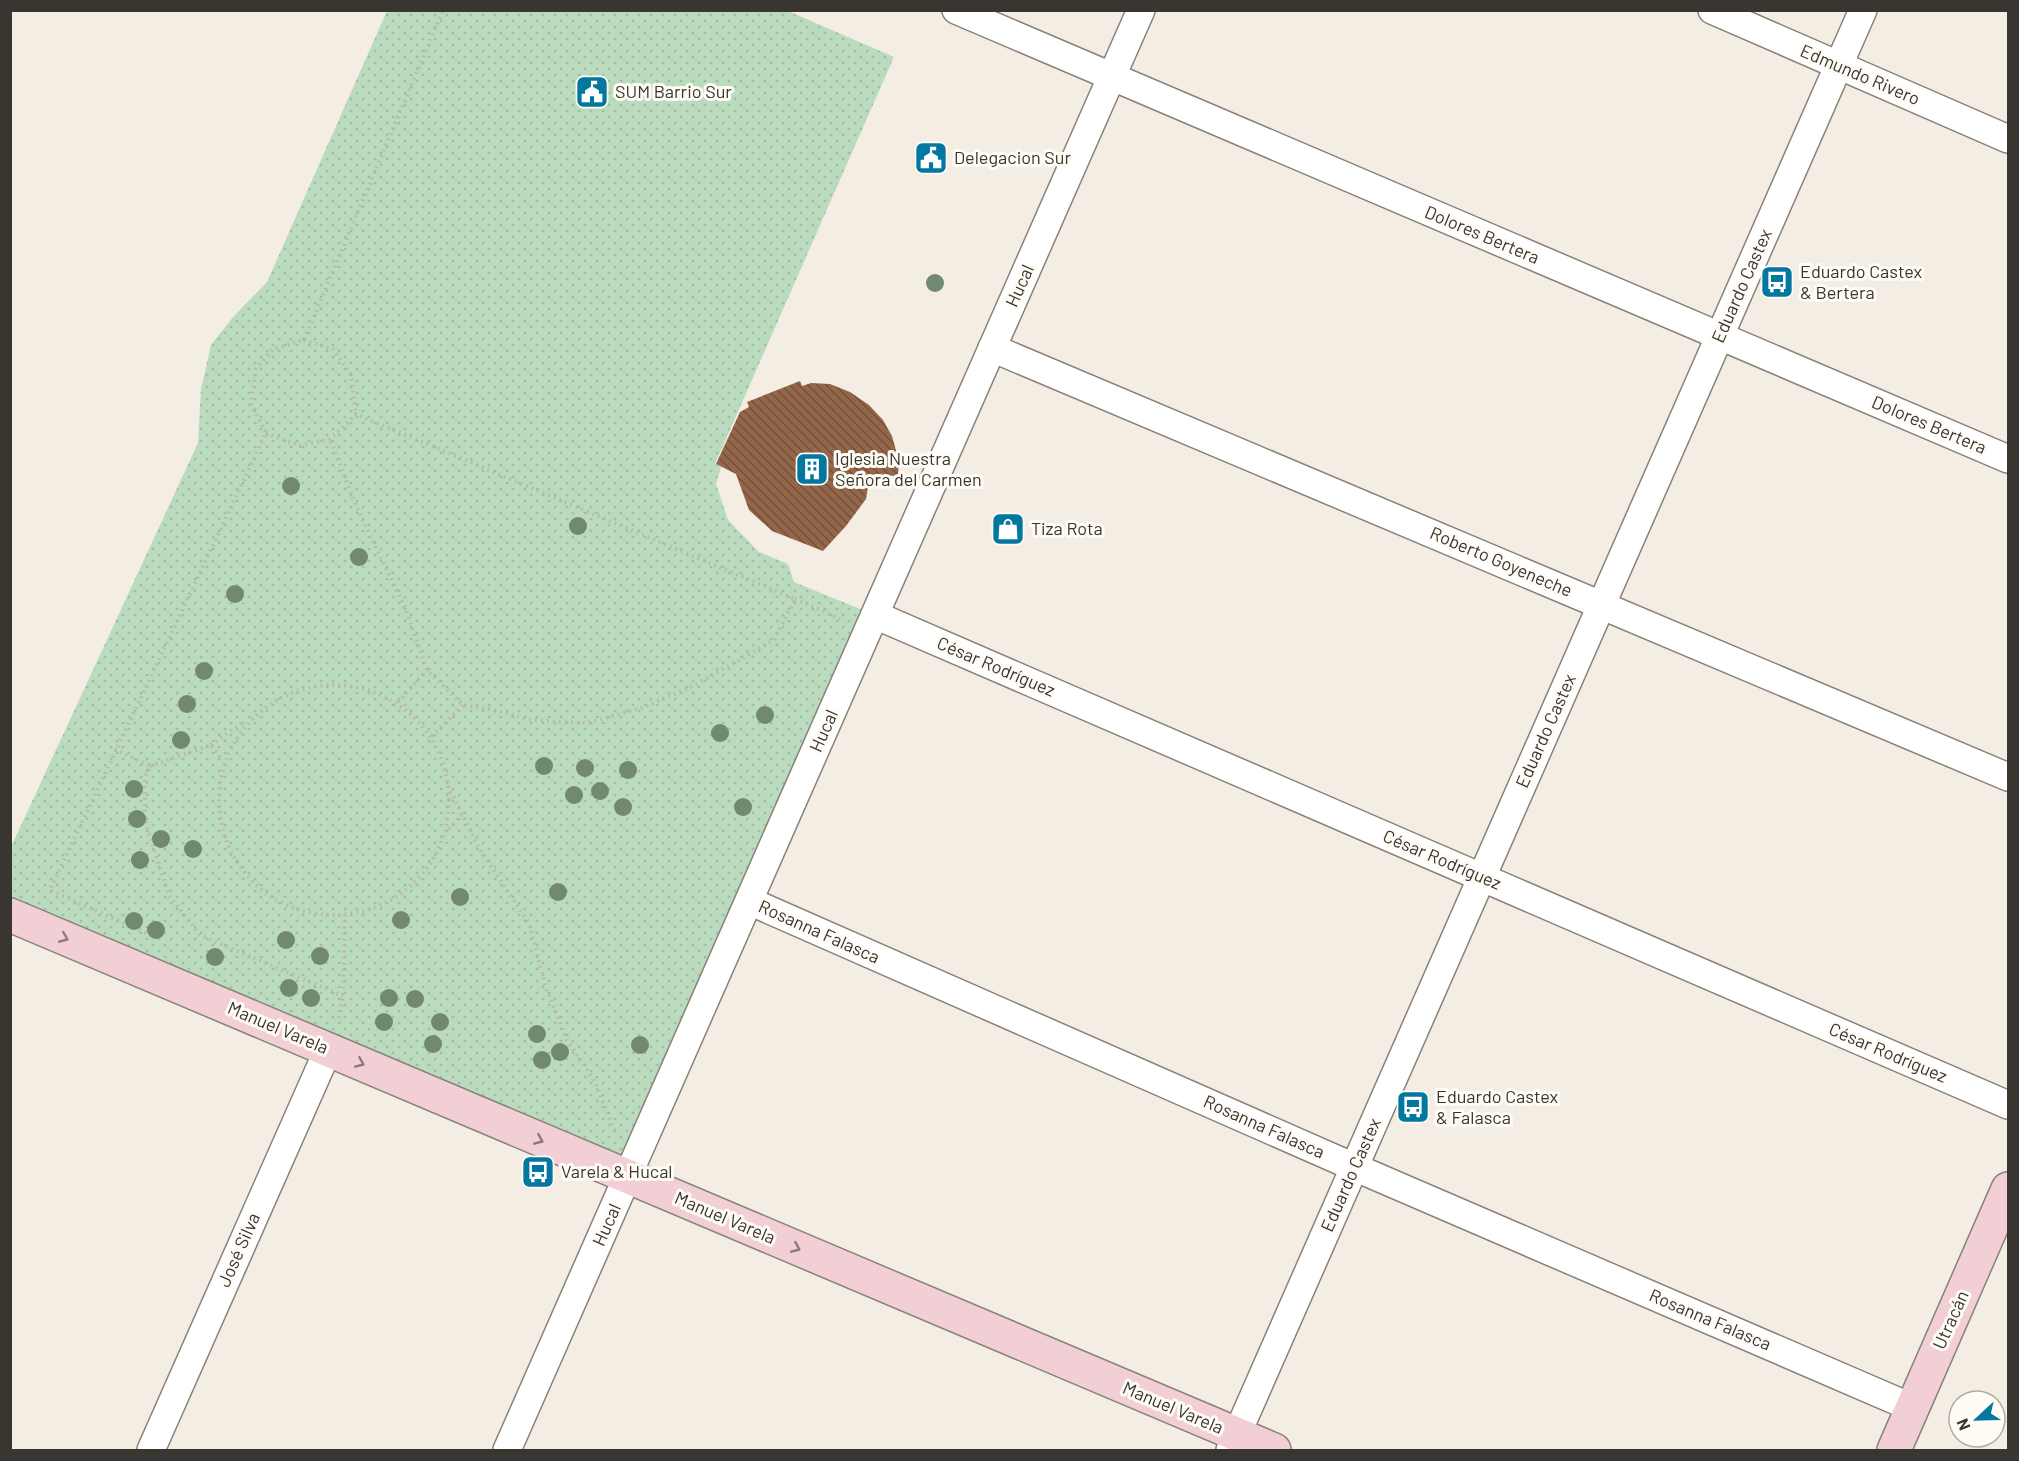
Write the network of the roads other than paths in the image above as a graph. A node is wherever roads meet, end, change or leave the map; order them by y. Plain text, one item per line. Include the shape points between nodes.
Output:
1 (956, 10) edge
2 (1141, 10) edge
3 (1712, 10) edge
4 (1863, 10) edge
5 (1839, 65) junction
6 (1112, 77) junction
7 (2008, 139) edge
8 (1720, 336) junction
9 (992, 348) junction
10 (2008, 459) edge
11 (1602, 605) junction
12 (875, 615) junction
13 (2008, 777) edge
14 (1482, 877) junction
15 (749, 901) junction
16 (11, 916) edge
17 (327, 1050) junction
18 (2008, 1105) edge
19 (1354, 1167) junction
20 (628, 1177) junction
21 (2008, 1189) edge
22 (1912, 1408) junction
23 (1233, 1443) edge
24 (512, 1449) edge
25 (151, 1450) edge
26 (1274, 1450) edge
27 (1894, 1450) edge

1 - 6 street, Dolores Bertera
2 - 6 street, Hucal
3 - 5 street, Edmundo Rivero
4 - 5 street, Eduardo Castex
5 - 7 street, Edmundo Rivero
5 - 8 street, Eduardo Castex
6 - 8 street, Dolores Bertera
6 - 9 street, Hucal
8 - 10 street, Dolores Bertera
8 - 11 street, Eduardo Castex
9 - 11 street, Roberto Goyeneche
9 - 12 street, Hucal
11 - 13 street, Roberto Goyeneche
11 - 14 street, Eduardo Castex
12 - 14 street, César Rodríguez
12 - 15 street, Hucal
14 - 18 street, César Rodríguez
14 - 19 street, Eduardo Castex
15 - 19 street, Rosanna Falasca
15 - 20 street, Hucal
16 -> 17 street, Manuel Varela
17 -> 20 street, Manuel Varela
17 - 25 street, José Silva
19 - 22 street, Rosanna Falasca
19 - 23 street, Eduardo Castex
20 -> 23 street, Manuel Varela
20 - 24 street, Hucal
21 - 22 street, Utracán
22 - 27 street, Utracán
23 - 26 street, Manuel Varela

